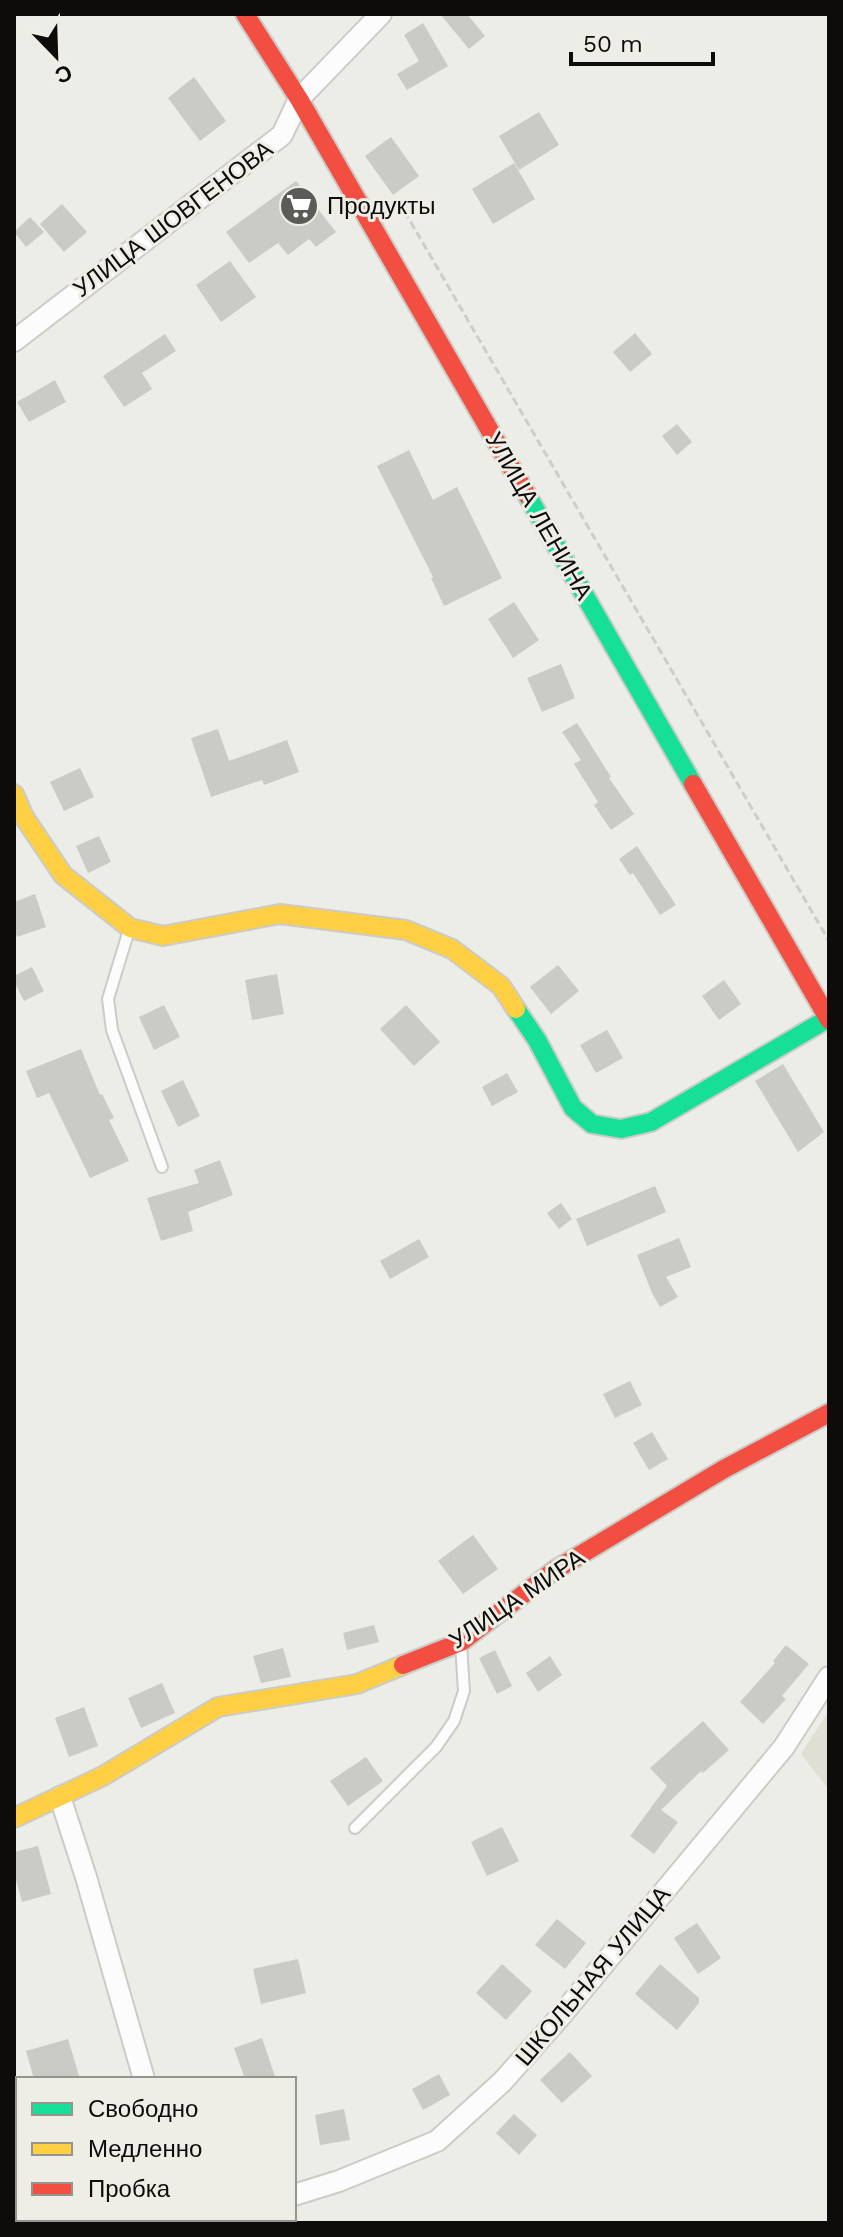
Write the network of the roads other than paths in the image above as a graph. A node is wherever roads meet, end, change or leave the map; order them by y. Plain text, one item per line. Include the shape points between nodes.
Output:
1 (245, 14) edge
2 (381, 14) edge
3 (299, 99) junction
4 (14, 341) edge
5 (14, 794) edge
6 (130, 928) junction
7 (829, 1018) edge
8 (162, 1167) dead end
9 (829, 1413) edge
10 (461, 1642) junction
11 (829, 1677) edge
12 (60, 1797) junction
13 (14, 1818) edge
14 (355, 1828) dead end
15 (143, 2077) edge
16 (296, 2194) edge

1 - 3 street, УЛИЦА ЛЕНИНА
2 - 3 street, УЛИЦА ШОВГЕНОВА
3 - 4 street, УЛИЦА ШОВГЕНОВА via 282,135
3 - 7 street, УЛИЦА ЛЕНИНА
5 - 6 street via 63,875
6 - 7 street via 163,936 280,914 406,930 452,949 501,986 573,1108 592,1124 621,1129 651,1122
6 - 8 lane via 108,999 112,1030
9 - 10 street, УЛИЦА МИРА via 555,1570
10 - 12 street, УЛИЦА МИРА via 357,1684 218,1707
10 - 14 lane via 464,1691 454,1721 436,1747
11 - 16 street, ШКОЛЬНАЯ УЛИЦА via 784,1747 502,2082 437,2141
12 - 13 street, УЛИЦА МИРА
12 - 15 street

